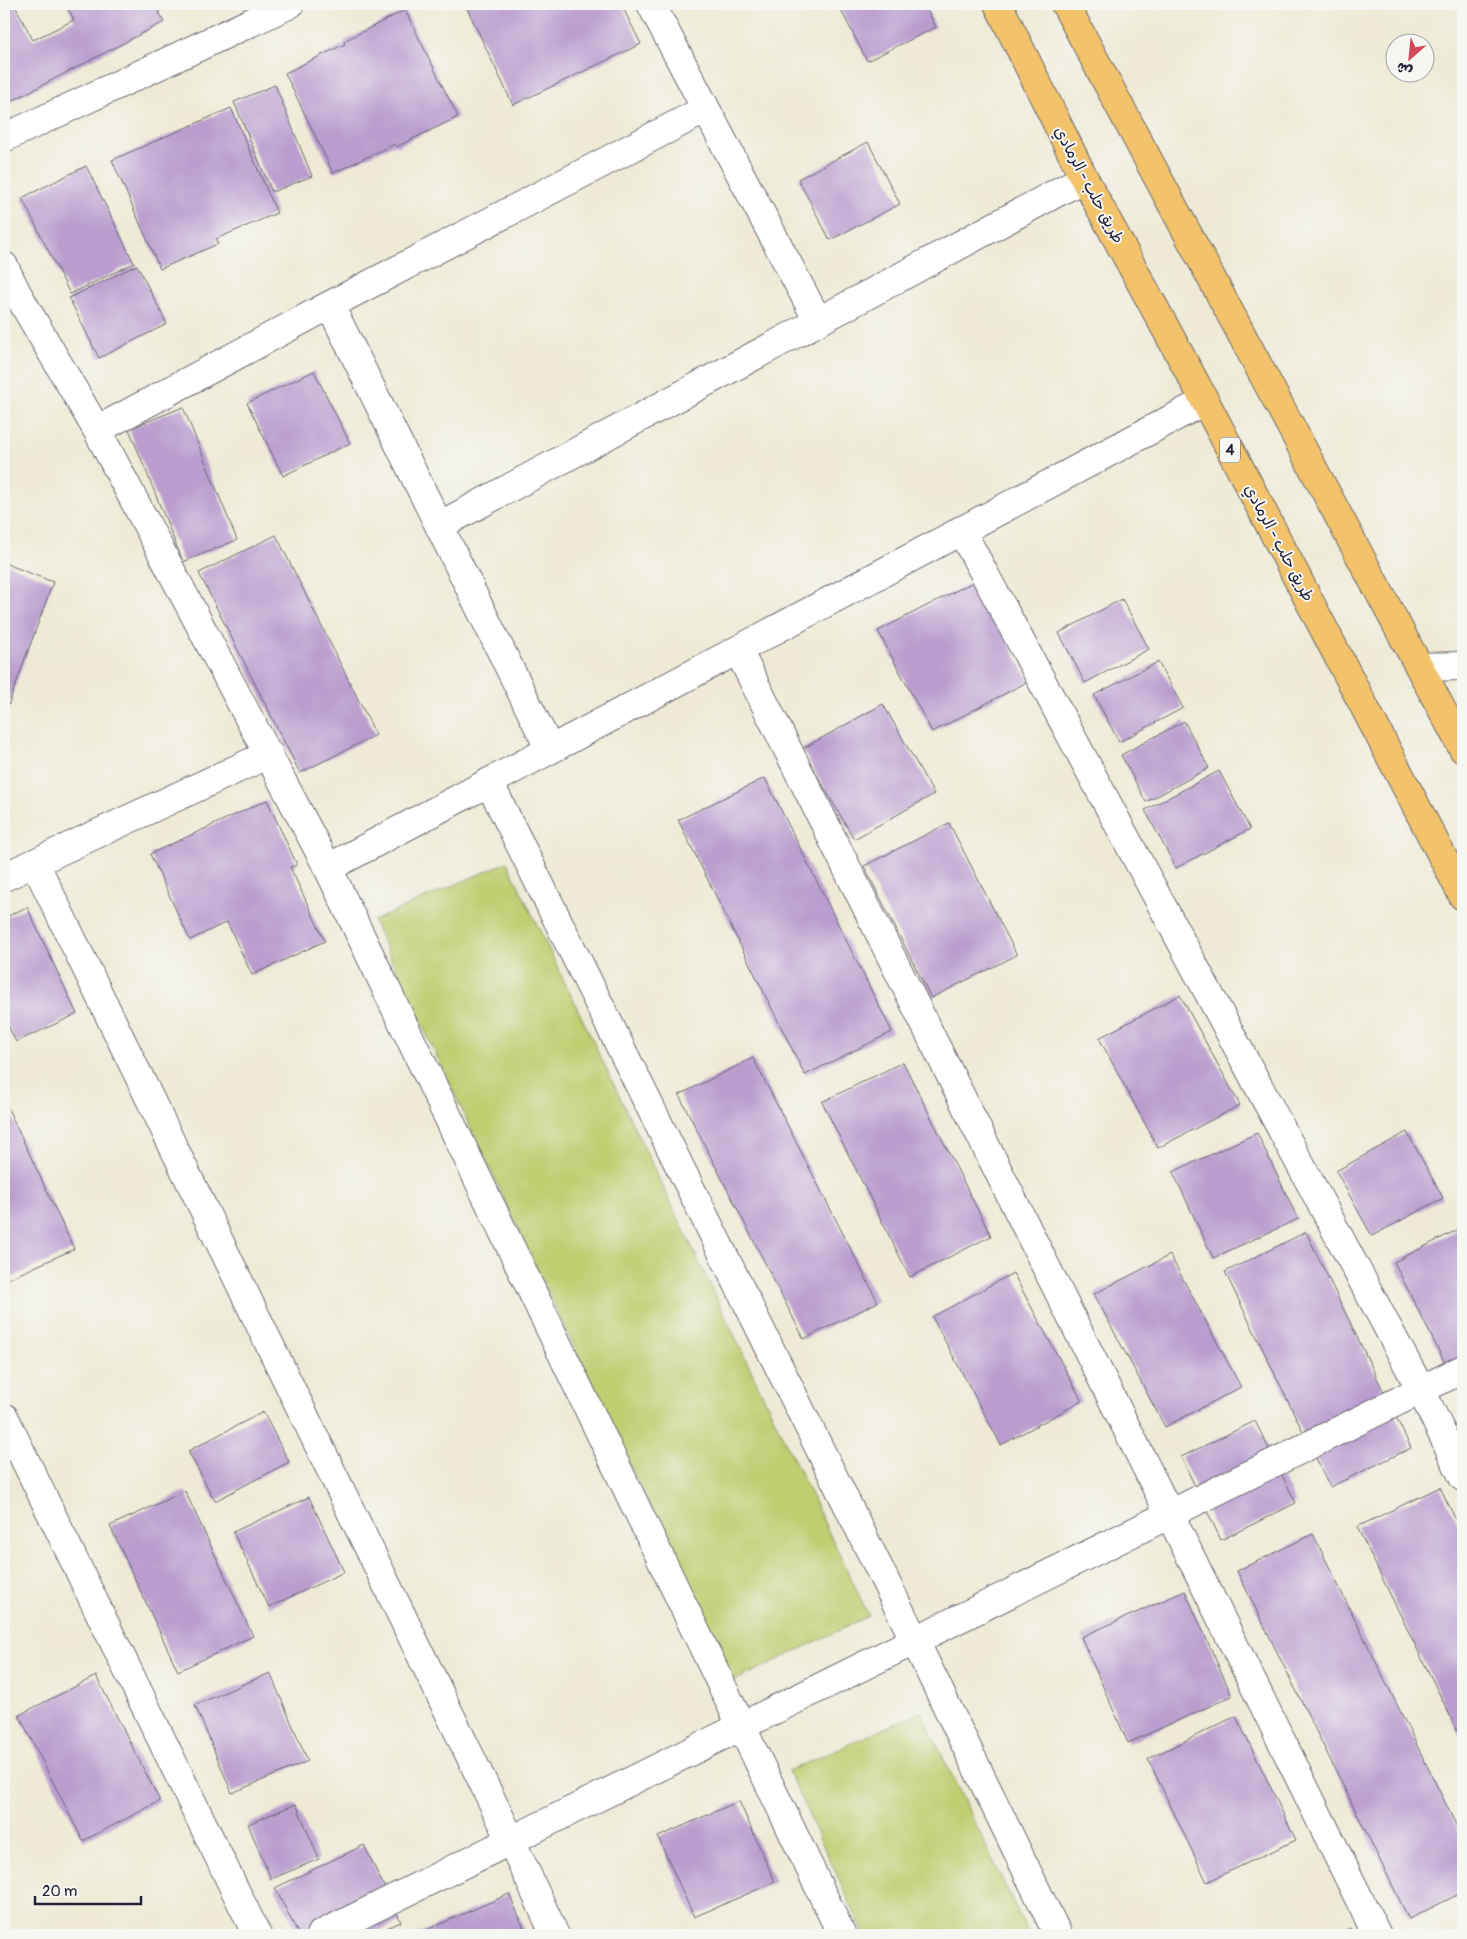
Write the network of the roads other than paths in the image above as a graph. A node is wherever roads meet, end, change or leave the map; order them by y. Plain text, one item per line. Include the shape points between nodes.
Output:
1 (290, 4) edge
2 (651, 4) edge
3 (998, 4) edge
4 (1065, 4) edge
5 (706, 109) junction
6 (4, 138) edge
7 (1084, 178) junction
8 (4, 266) edge
9 (10, 296) edge
10 (330, 305) junction
11 (818, 321) junction
12 (1205, 401) junction
13 (97, 430) junction
14 (439, 526) junction
15 (961, 530) junction
16 (738, 650) junction
17 (1463, 666) edge
18 (1420, 667) junction
19 (1463, 749) edge
20 (550, 750) junction
21 (269, 754) junction
22 (489, 782) junction
23 (35, 863) junction
24 (328, 868) junction
25 (4, 877) edge
26 (1463, 896) edge
27 (1463, 1369) edge
28 (1421, 1390) junction
29 (4, 1417) edge
30 (1463, 1477) edge
31 (1170, 1515) junction
32 (914, 1641) junction
33 (741, 1727) junction
34 (512, 1840) junction
35 (257, 1935) edge
36 (320, 1935) edge
37 (555, 1935) edge
38 (842, 1935) edge
39 (1058, 1935) edge
40 (1377, 1935) edge

1 - 6 street
2 - 5 street
3 - 7 highway, طريق حلب - الرمادي / 4
4 - 18 highway
5 - 10 street
5 - 11 street
7 - 11 street
7 - 12 highway, طريق حلب - الرمادي / 4
8 - 9 street
9 - 13 street
10 - 13 street
10 - 14 street
11 - 14 street
12 - 15 street
12 - 26 highway, طريق حلب - الرمادي / 4
13 - 21 street
14 - 20 street
15 - 16 street
15 - 28 street
16 - 20 street
16 - 31 street
17 - 18 street
18 - 19 highway
20 - 22 street
21 - 23 street
21 - 24 street
22 - 24 street
22 - 32 street
23 - 25 street
23 - 34 street
24 - 33 street
27 - 28 street
28 - 30 street
28 - 31 street
29 - 35 street
31 - 32 street
31 - 40 street
32 - 33 street
32 - 39 street
33 - 34 street
33 - 38 street
34 - 36 street
34 - 37 street

